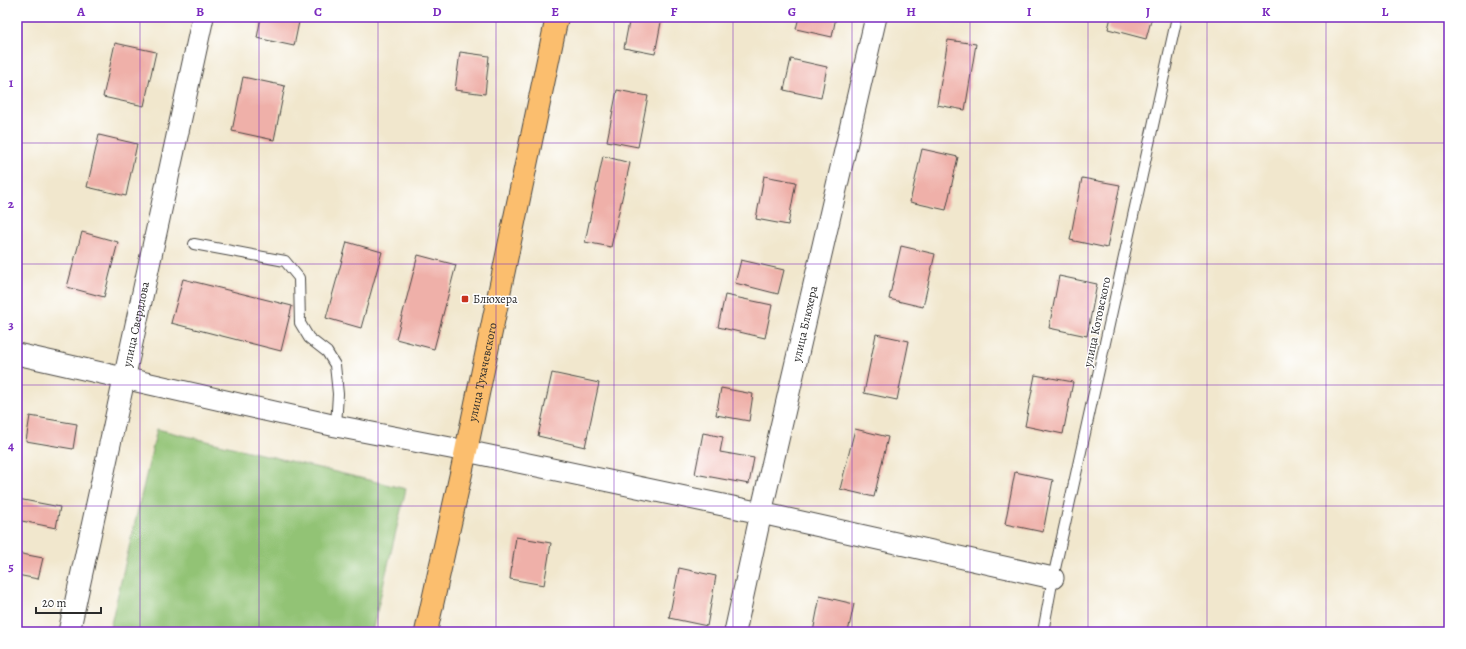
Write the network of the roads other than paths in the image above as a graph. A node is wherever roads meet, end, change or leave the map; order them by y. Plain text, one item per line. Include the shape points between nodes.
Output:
1 (203, 17) edge
2 (557, 17) edge
3 (876, 17) edge
4 (1177, 17) edge
5 (194, 244) dead end
6 (17, 354) edge
7 (124, 379) junction
8 (336, 426) junction
9 (466, 451) junction
10 (761, 513) junction
11 (1053, 578) junction
12 (68, 632) edge
13 (426, 632) edge
14 (735, 632) edge
15 (1043, 632) edge

1 - 7 street, улица Свердлова
2 - 9 main road, улица Тухачевского
3 - 10 street, улица Блюхера
4 - 11 lane, улица Котовского
5 - 8 lane via 285,261 299,278 300,323 309,338 327,352 335,365 338,394
6 - 7 street
7 - 8 street
7 - 12 street, улица Свердлова
8 - 9 street
9 - 10 street
9 - 13 main road, улица Тухачевского
10 - 11 street
10 - 14 street, улица Блюхера
11 - 15 lane, улица Котовского

